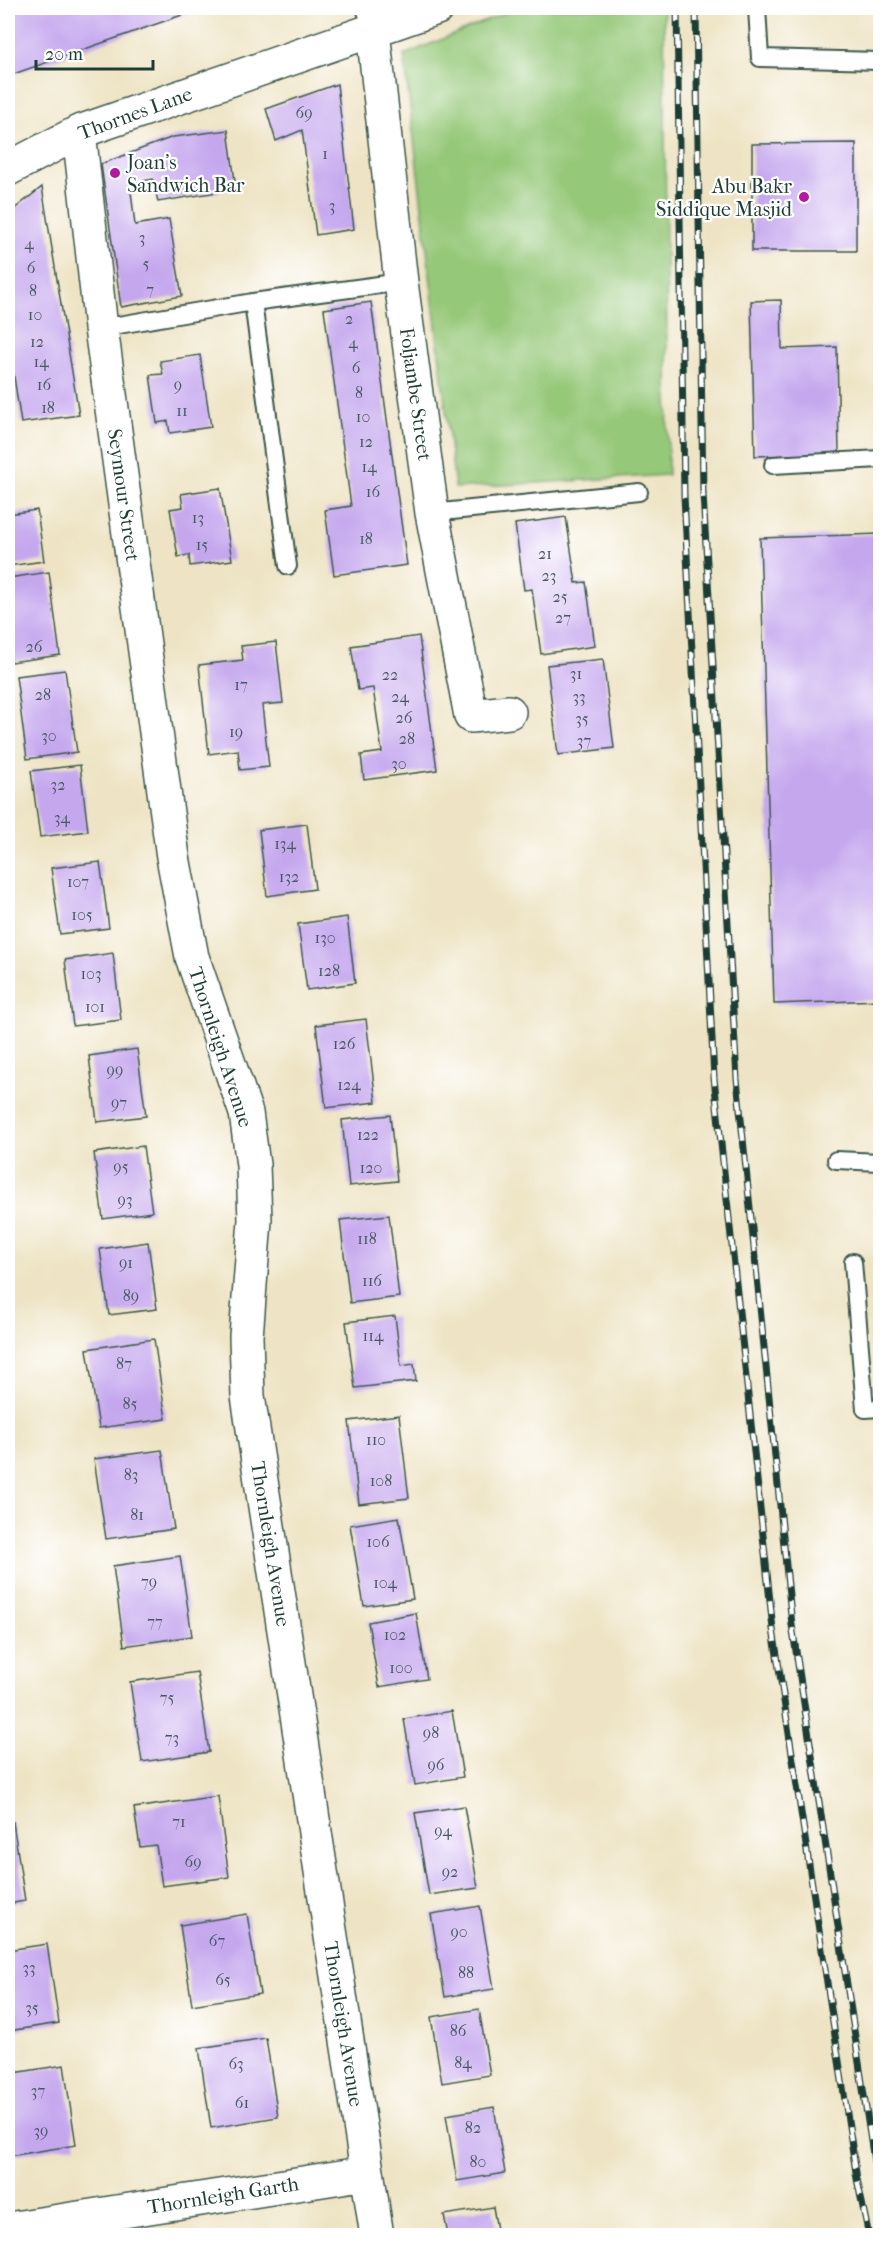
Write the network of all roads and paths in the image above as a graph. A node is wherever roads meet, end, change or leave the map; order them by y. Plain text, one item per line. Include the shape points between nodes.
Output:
1 (437, 8) edge
2 (757, 8) edge
3 (369, 19) edge
4 (880, 61) edge
5 (79, 132) junction
6 (8, 169) edge
7 (401, 282) junction
8 (253, 302) junction
9 (101, 328) junction
10 (880, 459) edge
11 (773, 465) dead end
12 (639, 492) dead end
13 (432, 513) junction
14 (288, 566) dead end
15 (509, 712) dead end
16 (173, 857) joint
17 (836, 1160) dead end
18 (880, 1162) edge
19 (853, 1262) dead end
20 (880, 1408) edge
21 (367, 2172) junction
22 (8, 2229) edge
23 (377, 2235) edge

1 - 3 street, Thornes Lane
2 - 4 lane via 760,58
3 - 5 street, Thornes Lane
3 - 7 street, Foljambe Street
5 - 6 street, Thornes Lane
5 - 9 street, Seymour Street
7 - 8 lane
7 - 13 street, Foljambe Street
8 - 9 lane
8 - 14 lane
9 - 16 street, Seymour Street
10 - 11 lane
12 - 13 lane
13 - 15 street, Foljambe Street via 471,716
16 - 21 street, Thornleigh Avenue via 192,957 246,1113 255,1220 246,1337 248,1396
17 - 18 lane
19 - 20 lane via 865,1409
21 - 22 street, Thornleigh Garth
21 - 23 street, Thornleigh Avenue

